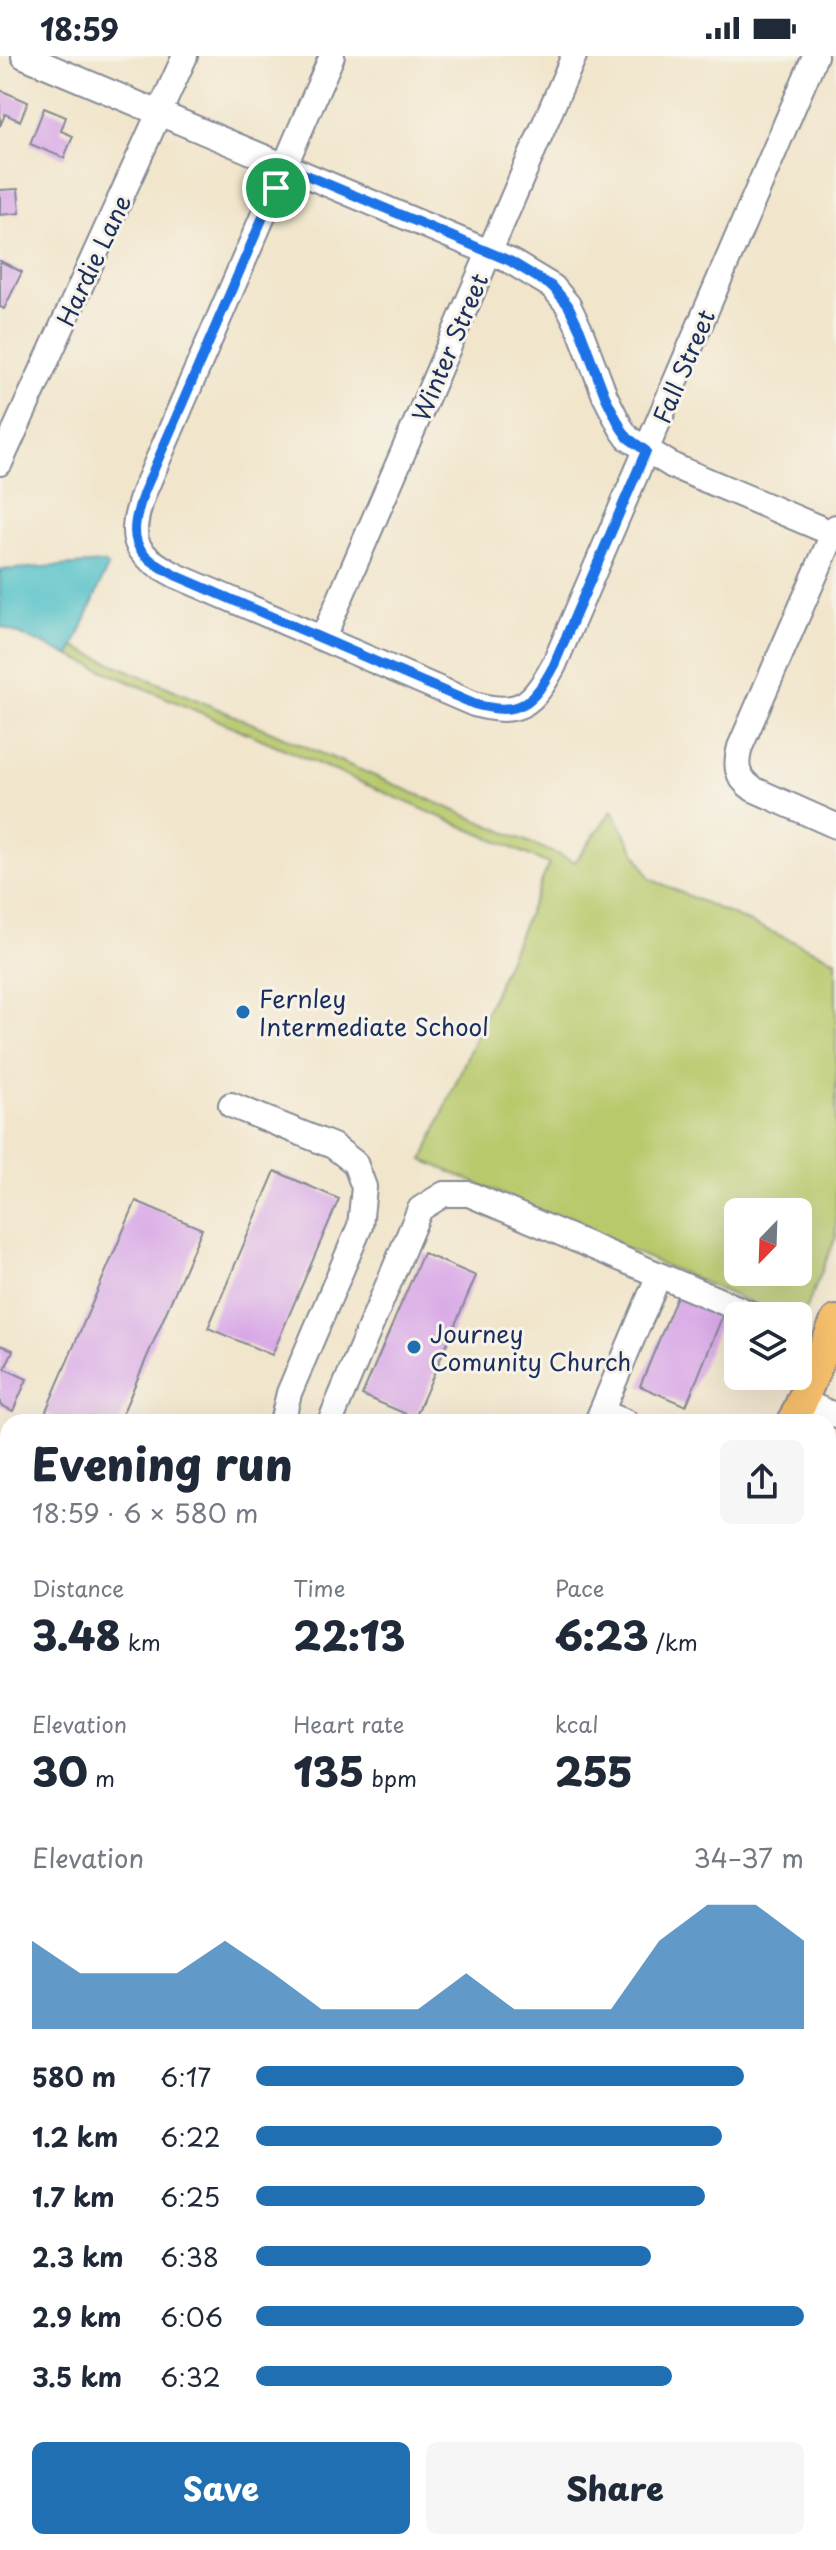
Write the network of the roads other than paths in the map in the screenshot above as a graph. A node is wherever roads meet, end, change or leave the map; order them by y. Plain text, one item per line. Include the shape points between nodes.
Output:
1 (24, 56) edge
2 (185, 56) edge
3 (332, 56) edge
4 (574, 56) edge
5 (815, 56) edge
6 (160, 113) junction
7 (285, 166) junction
8 (490, 253) junction
9 (646, 451) junction
10 (0, 463) edge
11 (835, 532) edge
12 (323, 638) junction
13 (836, 826) edge
14 (231, 1105) dead end
15 (659, 1275) junction
16 (724, 1302) edge
17 (836, 1321) edge
18 (797, 1411) edge
19 (284, 1414) edge
20 (333, 1414) edge
21 (600, 1414) edge
22 (820, 1414) edge

1 - 6 street
2 - 6 street, Hardie Lane
3 - 7 street
4 - 8 street, Winter Street
5 - 9 street, Fall Street
6 - 7 street
6 - 10 street, Hardie Lane
7 - 8 street
7 - 12 street via 144,492 134,529 136,547 147,559
8 - 9 street via 553,287 568,305 621,428
8 - 12 street, Winter Street
9 - 11 street
9 - 12 street, Fall Street via 554,665 530,701 515,709 474,704
11 - 13 street via 736,761 743,782
14 - 19 street via 333,1146 355,1163 364,1187 360,1226
15 - 16 street
15 - 20 street via 469,1194 444,1194 420,1209
15 - 21 street
17 - 18 main road
18 - 22 street

